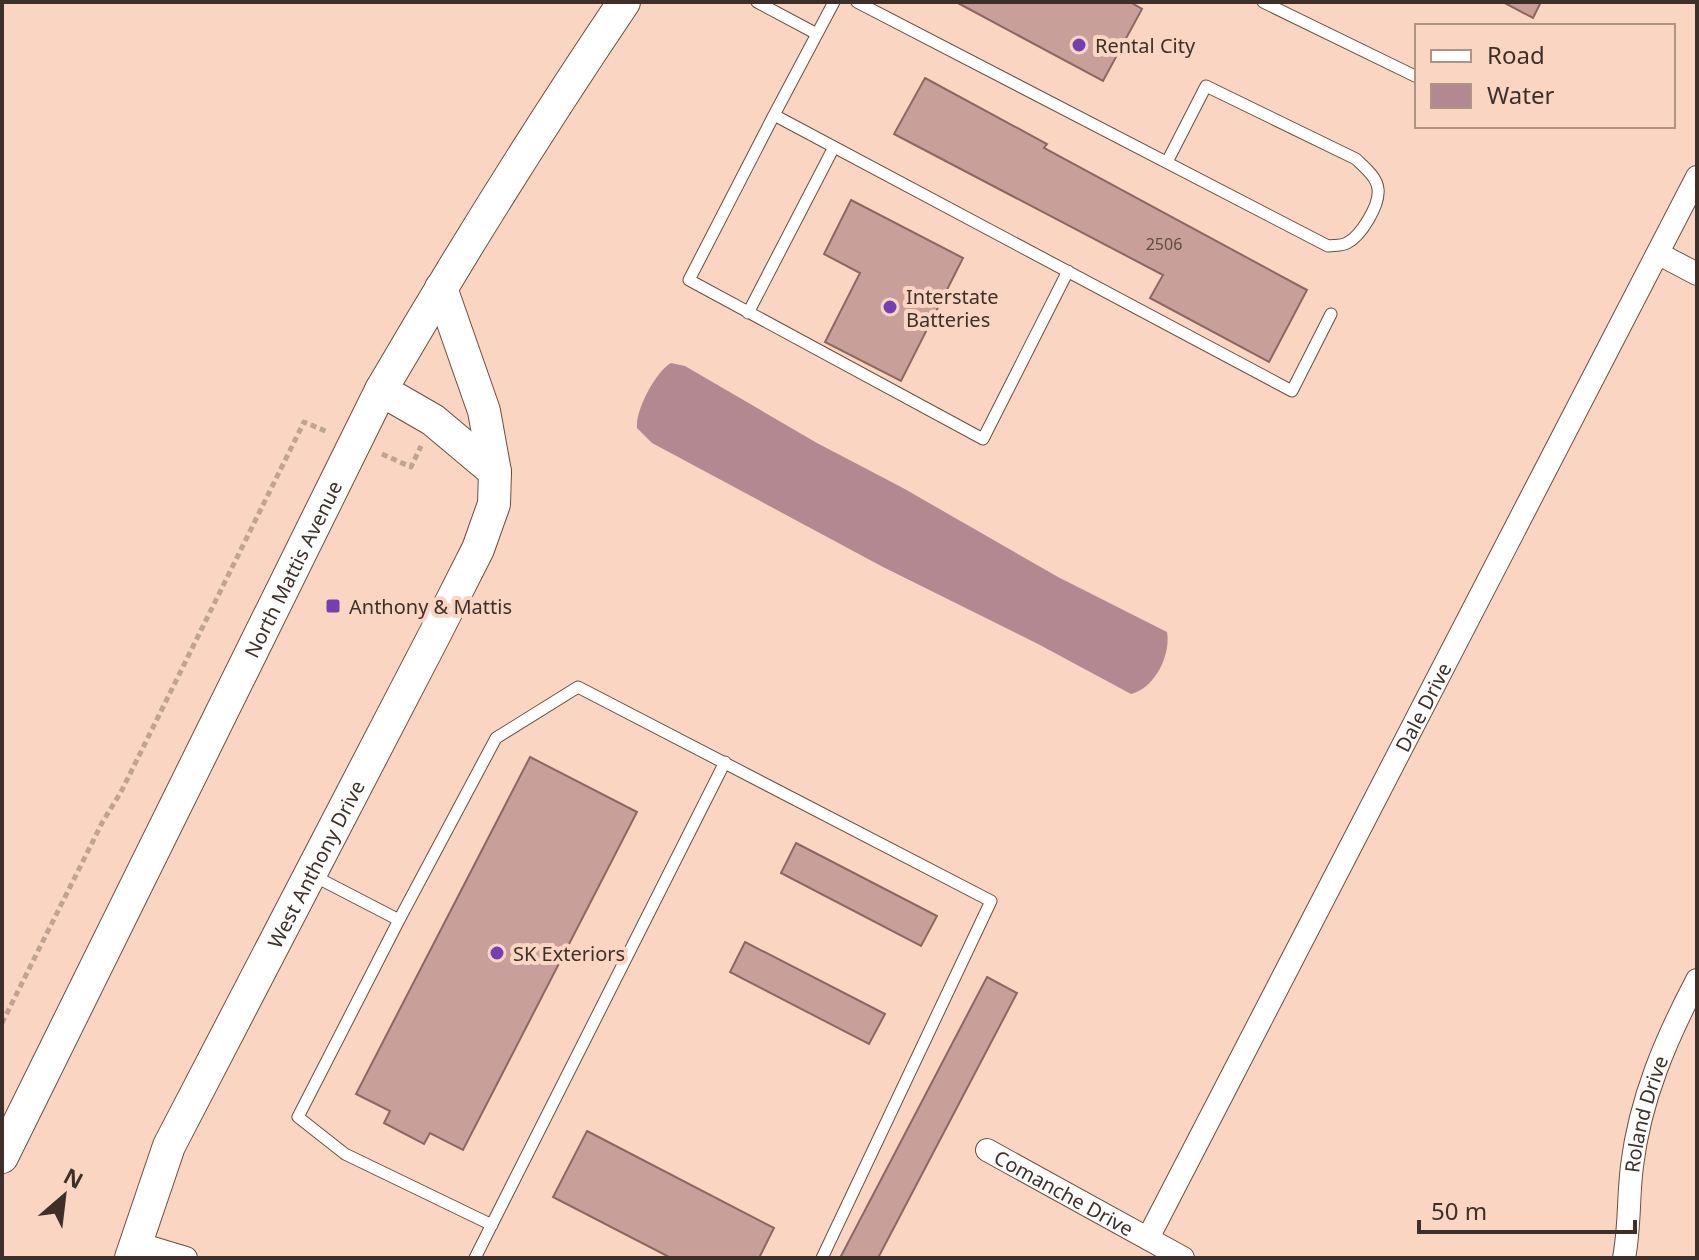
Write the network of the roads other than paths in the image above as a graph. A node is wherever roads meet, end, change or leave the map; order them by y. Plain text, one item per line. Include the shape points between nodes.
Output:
1 (624, 2) edge
2 (757, 2) edge
3 (834, 2) edge
4 (857, 2) edge
5 (1263, 2) edge
6 (817, 34) junction
7 (1415, 76) edge
8 (774, 115) junction
9 (834, 147) junction
10 (1167, 162) junction
11 (1697, 177) edge
12 (1659, 254) junction
13 (1068, 271) junction
14 (1697, 274) edge
15 (441, 288) junction
16 (748, 313) junction
17 (1331, 314) dead end
18 (381, 390) junction
19 (495, 472) junction
20 (725, 762) junction
21 (310, 874) junction
22 (399, 920) junction
23 (1697, 980) edge
24 (987, 1150) dead end
25 (2, 1157) edge
26 (492, 1225) junction
27 (1148, 1238) junction
28 (134, 1251) edge
29 (186, 1258) edge
30 (475, 1258) edge
31 (822, 1258) edge
32 (1183, 1258) edge
33 (1624, 1258) edge

1 - 15 street, North Mattis Avenue
2 - 6 lane
3 - 6 lane
4 - 10 lane
5 - 7 lane
6 - 8 lane
8 - 9 lane
8 - 16 lane via 689,280
9 - 13 lane
9 - 16 lane
10 - 10 lane via 1328,246 1345,244 1359,233 1379,190 1356,159 1206,86
11 - 12 street, Dale Drive
12 - 14 street
12 - 27 street, Dale Drive
13 - 16 lane via 983,439
13 - 17 lane via 1292,391
15 - 18 street, North Mattis Avenue
15 - 19 street, West Anthony Drive via 484,411
18 - 19 street via 433,420
18 - 25 street, North Mattis Avenue
19 - 21 street, West Anthony Drive via 494,504 478,549
20 - 22 lane via 578,687 496,738
20 - 26 lane
20 - 31 lane via 991,901
21 - 22 lane
21 - 28 street, West Anthony Drive via 169,1146
22 - 26 lane via 298,1117 345,1154
23 - 33 street, Roland Drive via 1656,1065 1641,1113
24 - 27 street, Comanche Drive
26 - 30 lane
27 - 32 street, Comanche Drive
28 - 29 street

